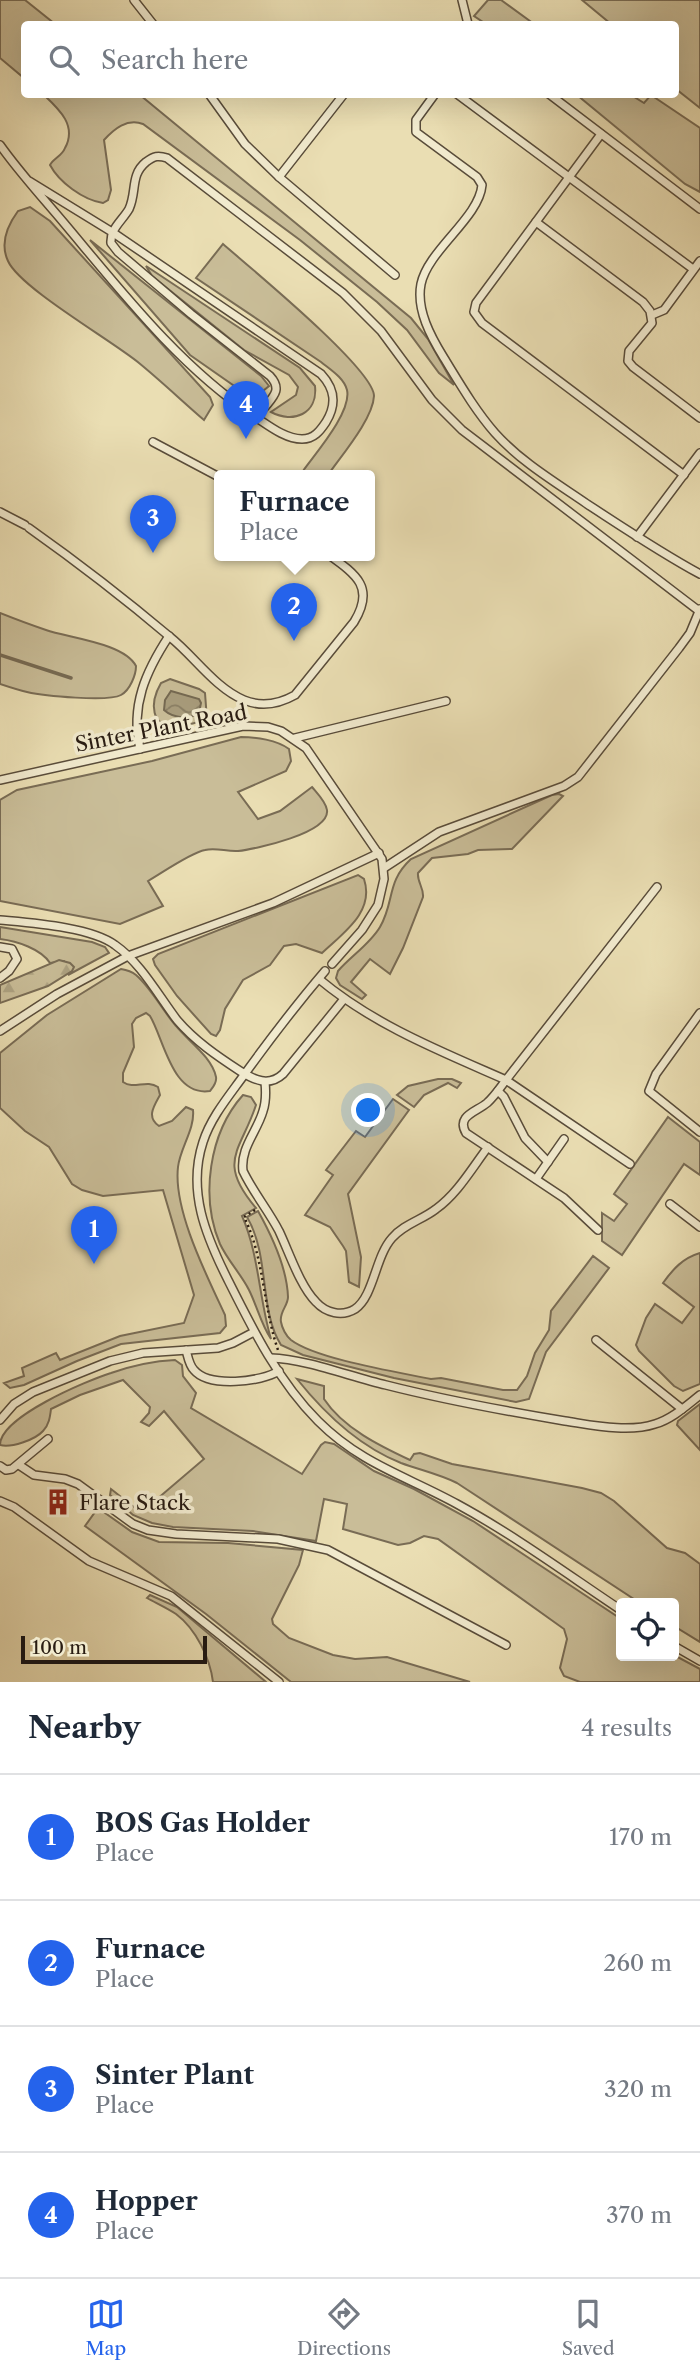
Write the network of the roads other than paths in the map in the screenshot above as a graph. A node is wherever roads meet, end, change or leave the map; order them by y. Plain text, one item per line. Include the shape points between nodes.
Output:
1 (134, 0) edge
2 (462, 0) edge
3 (151, 21) edge
4 (467, 21) edge
5 (212, 98) edge
6 (341, 98) edge
7 (432, 98) edge
8 (462, 98) edge
9 (554, 98) edge
10 (601, 134) junction
11 (0, 145) edge
12 (279, 177) junction
13 (569, 178) junction
14 (29, 181) junction
15 (700, 209) edge
16 (536, 222) junction
17 (112, 232) junction
18 (700, 261) edge
19 (693, 269) junction
20 (395, 275) dead end
21 (652, 315) junction
22 (265, 407) dead end
23 (700, 418) edge
24 (153, 442) dead end
25 (700, 453) edge
26 (214, 474) edge
27 (684, 475) junction
28 (0, 512) edge
29 (637, 537) junction
30 (338, 561) edge
31 (700, 574) edge
32 (699, 610) edge
33 (169, 636) junction
34 (446, 701) dead end
35 (295, 738) junction
36 (140, 749) junction
37 (0, 780) edge
38 (379, 853) junction
39 (384, 868) junction
40 (657, 887) dead end
41 (0, 920) edge
42 (0, 947) edge
43 (128, 956) junction
44 (332, 964) dead end
45 (326, 971) dead end
46 (0, 978) edge
47 (319, 979) junction
48 (344, 999) junction
49 (700, 1013) edge
50 (0, 1031) edge
51 (245, 1074) junction
52 (506, 1080) junction
53 (265, 1082) junction
54 (498, 1091) junction
55 (700, 1132) edge
56 (564, 1139) dead end
57 (488, 1147) junction
58 (548, 1162) junction
59 (630, 1164) dead end
60 (536, 1179) junction
61 (670, 1204) dead end
62 (700, 1227) edge
63 (598, 1230) dead end
64 (254, 1332) junction
65 (596, 1340) dead end
66 (186, 1350) junction
67 (271, 1358) junction
68 (279, 1371) junction
69 (700, 1395) edge
70 (682, 1409) junction
71 (0, 1420) edge
72 (48, 1439) dead end
73 (19, 1465) junction
74 (0, 1466) edge
75 (0, 1502) edge
76 (616, 1608) edge
77 (506, 1645) dead end
78 (679, 1649) edge
79 (700, 1661) edge
80 (279, 1682) edge

1 - 3 lane
2 - 4 lane
5 - 12 lane via 251,150
6 - 12 lane
7 - 29 lane via 416,120 416,132 482,185 476,203 422,279 421,304 431,337 496,435 528,465
8 - 13 lane
9 - 10 lane
10 - 13 lane
10 - 15 lane
11 - 14 lane
12 - 20 lane
13 - 16 lane
13 - 19 lane
14 - 17 lane
14 - 17 lane via 156,330 219,391 293,438 308,438 319,431 334,398 321,374
16 - 21 lane via 643,302
16 - 27 lane via 475,303 476,318
17 - 22 lane via 111,243 118,252 274,381 277,390
17 - 32 lane via 130,206 138,169 151,158 167,158 344,293 462,430
18 - 19 lane
19 - 21 lane via 664,310
21 - 23 lane via 652,323 629,351 628,360
24 - 26 lane
25 - 27 lane
27 - 29 lane
28 - 33 lane via 27,526
29 - 31 lane
30 - 33 lane via 360,581 362,610 303,687 284,702 257,703 236,696
32 - 39 lane via 690,633 578,777 439,832
33 - 36 lane via 139,701 136,731
34 - 35 lane
35 - 36 lane, Sinter Plant Road via 281,730 243,726
35 - 38 lane
36 - 37 lane, Sinter Plant Road
38 - 39 lane
38 - 43 lane via 273,903
39 - 44 lane via 378,905
40 - 52 lane
41 - 43 lane via 87,932
42 - 46 lane via 12,949 17,958
43 - 50 lane
43 - 51 lane via 192,1035
45 - 47 lane
47 - 48 lane
47 - 51 lane
48 - 52 lane via 396,1031
48 - 53 lane via 284,1074
49 - 55 lane via 649,1091
51 - 53 lane
51 - 64 lane via 203,1141 197,1187 209,1240
52 - 54 lane
52 - 59 lane
53 - 57 lane via 264,1109 244,1150 247,1180 314,1301 334,1313 356,1308 365,1298 390,1240 450,1198
54 - 57 lane via 463,1122 466,1133
54 - 58 lane via 525,1138
56 - 58 lane
57 - 60 lane
58 - 60 lane
60 - 63 lane
61 - 62 lane
64 - 66 lane via 224,1346
64 - 67 lane
65 - 70 lane
66 - 68 lane via 192,1368 208,1379 239,1381
66 - 71 lane via 136,1354 99,1366 33,1392
67 - 68 lane
67 - 70 lane via 581,1424 646,1426
68 - 76 lane via 316,1419 352,1449 491,1523
69 - 70 lane
72 - 73 lane
73 - 74 lane via 9,1470
73 - 77 lane via 34,1475 78,1483 148,1530 278,1539 328,1550
75 - 80 lane via 14,1507 89,1561 171,1596
78 - 79 lane

